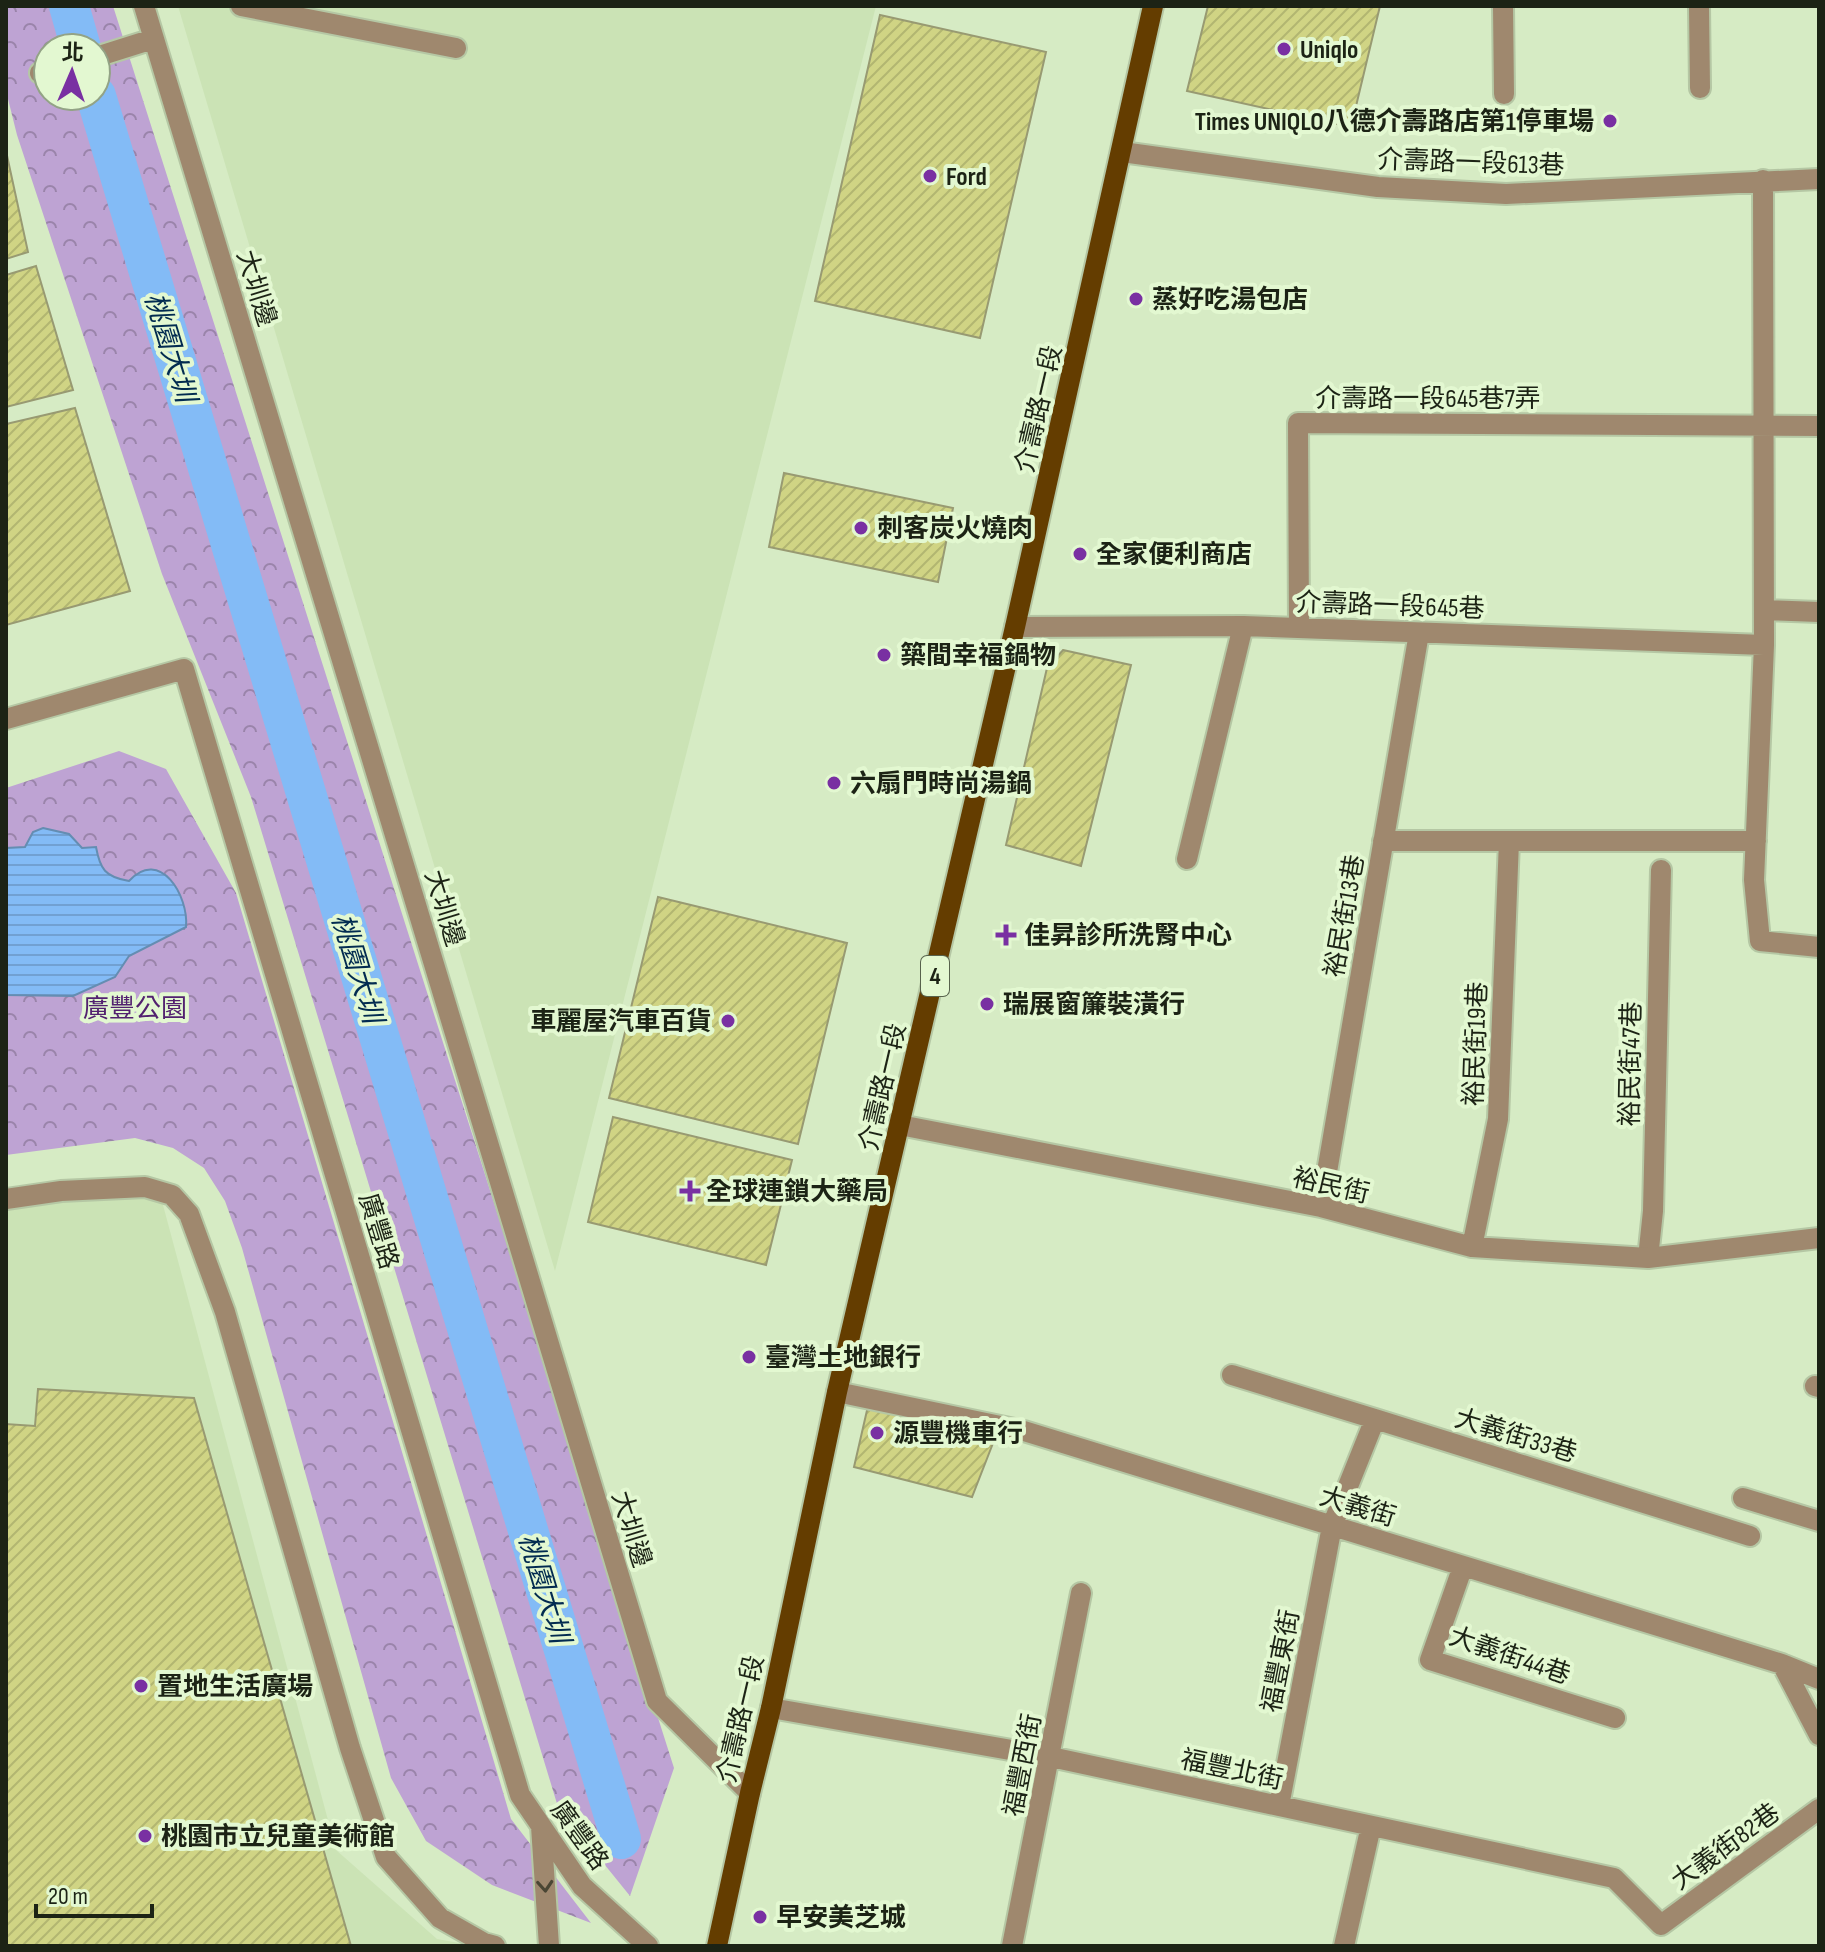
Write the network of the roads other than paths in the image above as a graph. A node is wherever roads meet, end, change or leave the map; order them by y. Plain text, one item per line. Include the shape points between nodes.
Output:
1 (144, 6) edge
2 (241, 6) edge
3 (1153, 6) edge
4 (1503, 6) edge
5 (1699, 6) edge
6 (153, 39) junction
7 (456, 48) dead end
8 (112, 53) edge
9 (1700, 88) dead end
10 (1504, 94) dead end
11 (1122, 152) junction
12 (1819, 179) edge
13 (1763, 180) junction
14 (1763, 425) junction
15 (1819, 426) edge
16 (1764, 610) junction
17 (1819, 612) edge
18 (1243, 626) junction
19 (1015, 627) junction
20 (1299, 628) junction
21 (1419, 633) junction
22 (1764, 645) junction
23 (6, 719) edge
24 (1383, 841) junction
25 (1509, 841) junction
26 (1756, 841) junction
27 (1187, 859) dead end
28 (1661, 870) dead end
29 (1819, 947) edge
30 (900, 1125) junction
31 (6, 1199) edge
32 (1321, 1207) junction
33 (1819, 1238) edge
34 (1472, 1247) junction
35 (1648, 1258) junction
36 (1232, 1375) dead end
37 (837, 1392) junction
38 (1375, 1419) junction
39 (1743, 1498) dead end
40 (1819, 1521) edge
41 (1332, 1526) junction
42 (1750, 1536) dead end
43 (1463, 1566) junction
44 (1081, 1593) dead end
45 (1782, 1664) junction
46 (1819, 1679) edge
47 (771, 1708) junction
48 (1615, 1718) dead end
49 (1819, 1735) edge
50 (1051, 1757) junction
51 (750, 1793) junction
52 (1279, 1806) junction
53 (1819, 1809) edge
54 (541, 1826) junction
55 (1371, 1826) junction
56 (1661, 1925) joint
57 (495, 1946) edge
58 (549, 1946) edge
59 (648, 1946) edge
60 (717, 1946) edge
61 (1012, 1946) edge
62 (1344, 1946) edge

1 - 6 street, 大圳邊
2 - 7 street
3 - 11 main road, 介壽路一段 / 4
4 - 10 street
5 - 9 street
6 - 8 street
6 - 51 street, 大圳邊 via 657,1701
11 - 13 street, 介壽路一段613巷 via 1378,187 1506,194
11 - 19 main road, 介壽路一段 / 4
12 - 13 street, 介壽路一段613巷
13 - 14 street
14 - 15 street
14 - 16 street
14 - 20 street, 介壽路一段645巷7弄 via 1298,423
16 - 17 street
16 - 22 street
18 - 19 street, 介壽路一段645巷
18 - 20 street, 介壽路一段645巷
18 - 27 street
19 - 30 main road, 介壽路一段 / 4
20 - 21 street, 介壽路一段645巷
21 - 22 street, 介壽路一段645巷
21 - 24 street, 裕民街13巷
22 - 26 street
23 - 54 street, 廣豐路 via 184,669 520,1795
24 - 25 street
24 - 32 street, 裕民街13巷
25 - 26 street
25 - 34 street, 裕民街19巷 via 1498,1119
26 - 29 street via 1760,941
28 - 35 street, 裕民街47巷
30 - 32 street, 裕民街
30 - 37 main road, 介壽路一段 / 4
31 - 57 street via 145,1187 172,1195 189,1214 225,1312 386,1857 440,1918
32 - 34 street, 裕民街
33 - 35 street, 裕民街
34 - 35 street, 裕民街
36 - 38 street, 大義街33巷
37 - 41 street, 大義街 via 1024,1431
37 - 47 main road, 介壽路一段 / 4
38 - 41 street
38 - 42 street, 大義街33巷
39 - 40 street
41 - 43 street, 大義街
41 - 52 street, 福豐東街
43 - 45 street, 大義街
43 - 48 street, 大義街44巷 via 1430,1660
44 - 50 street, 福豐西街
45 - 46 street, 大義街
45 - 49 street
47 - 50 street, 福豐北街
47 - 51 main road, 介壽路一段 / 4
50 - 52 street, 福豐北街
50 - 61 street, 福豐西街
51 - 60 main road, 介壽路一段 / 4
52 - 55 street, 福豐北街
53 - 56 street, 大義街82巷
54 -> 58 street
54 - 59 street, 廣豐路 via 582,1886
55 - 56 street, 福豐北街 via 1614,1878
55 - 62 street

